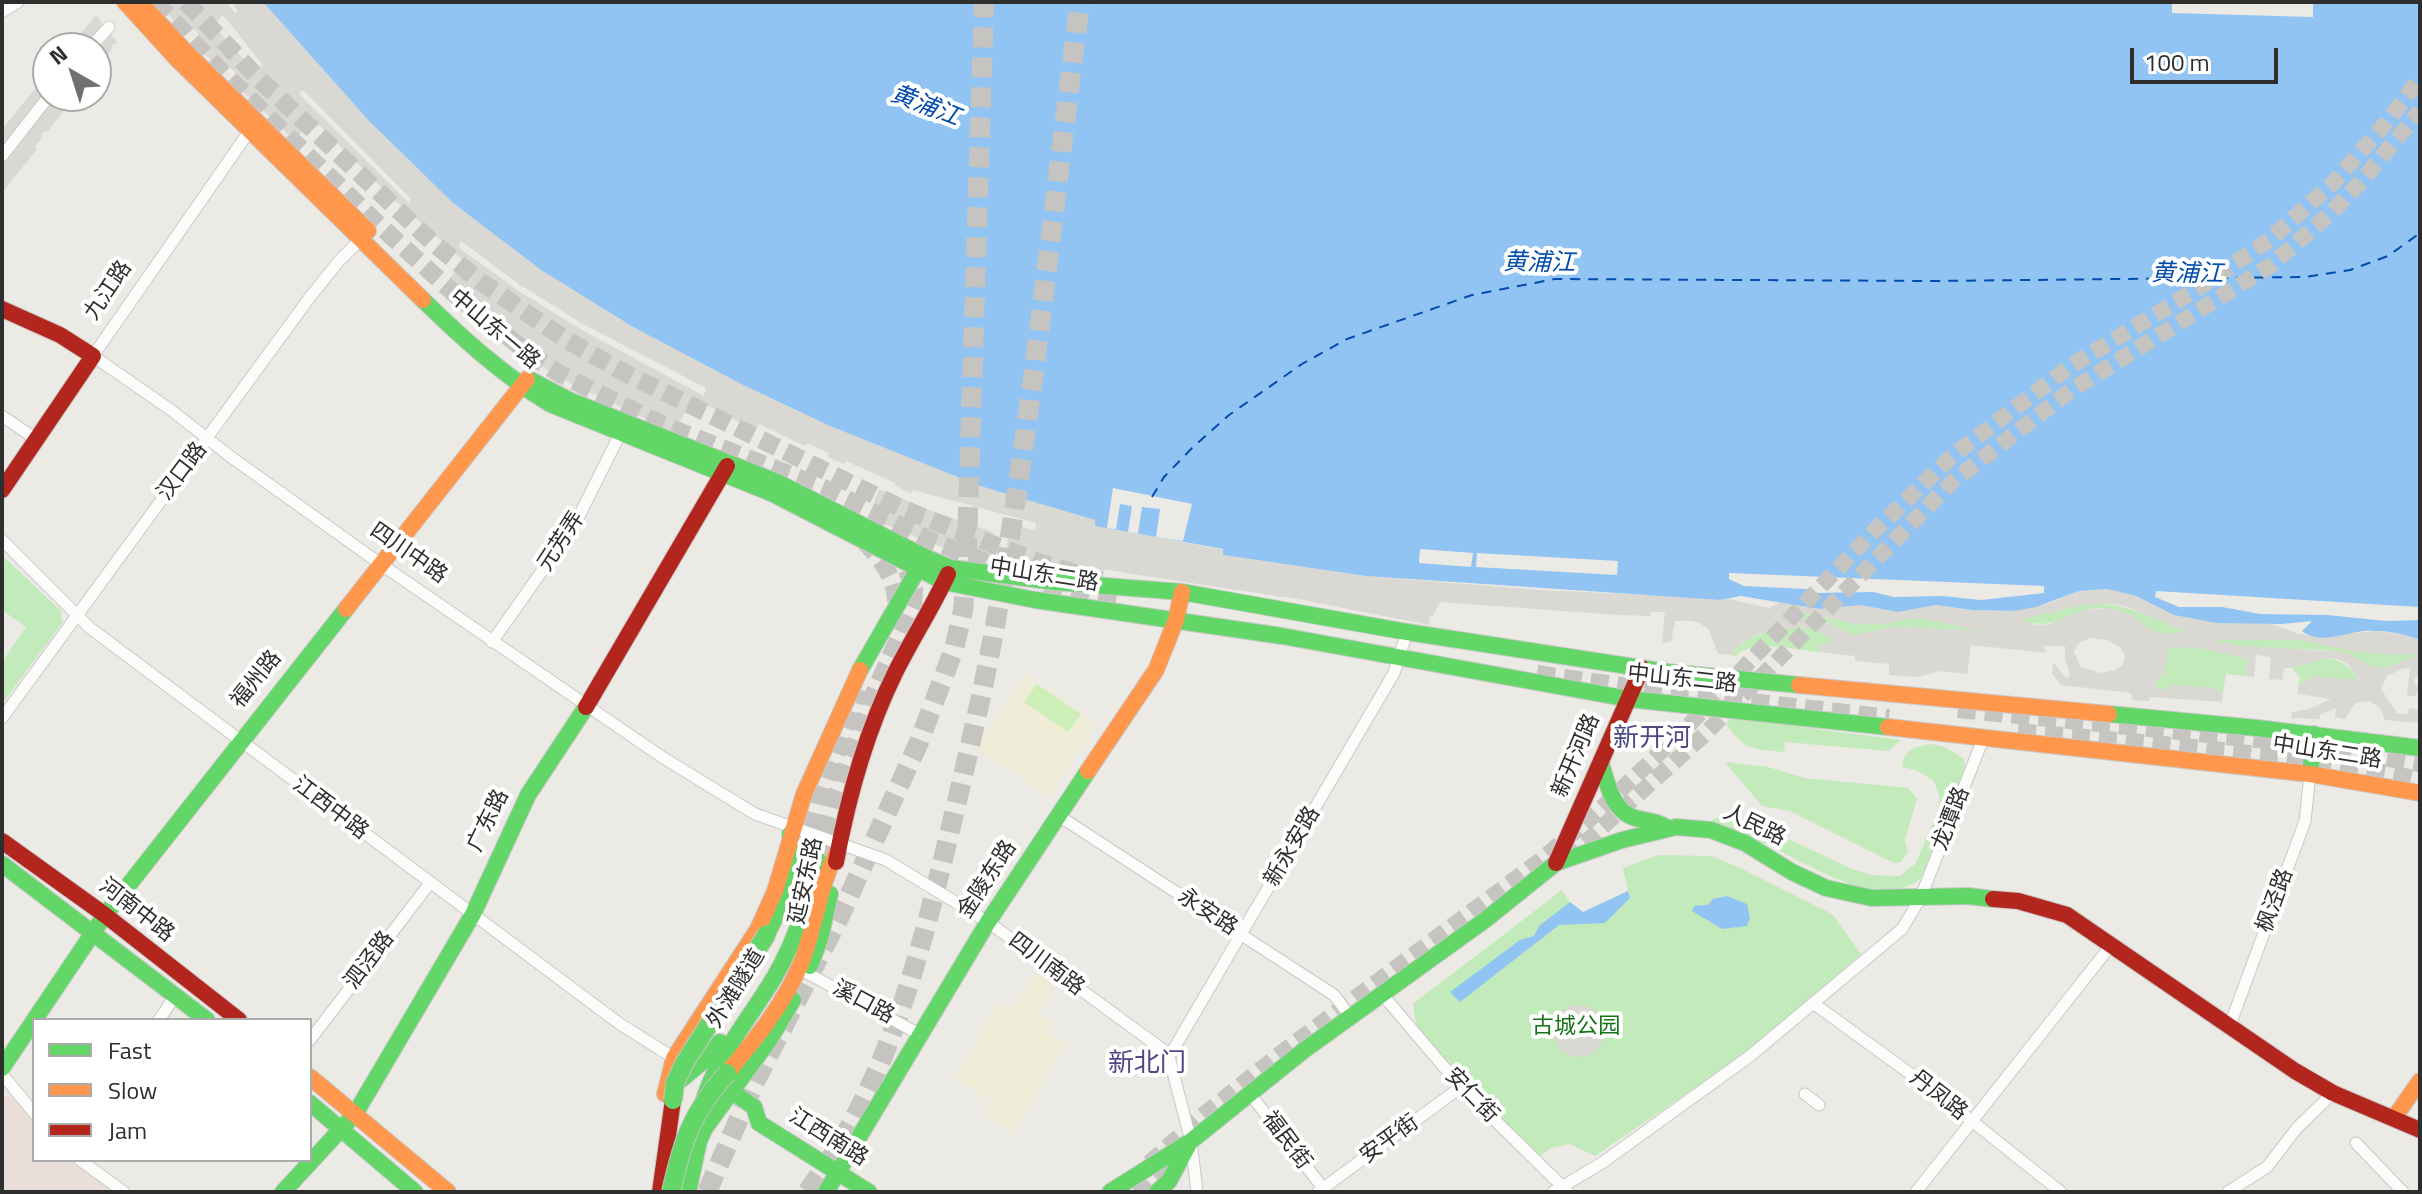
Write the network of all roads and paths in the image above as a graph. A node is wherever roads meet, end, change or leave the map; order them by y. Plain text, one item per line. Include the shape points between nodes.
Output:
1 (18, 2) edge
2 (125, 2) edge
3 (140, 2) edge
4 (2, 12) edge
5 (109, 27) dead end
6 (104, 32) edge
7 (36, 112) edge
8 (254, 126) junction
9 (2, 156) edge
10 (365, 235) junction
11 (2, 309) edge
12 (93, 356) junction
13 (525, 382) junction
14 (2, 416) edge
15 (620, 434) junction
16 (209, 438) junction
17 (36, 439) junction
18 (726, 468) junction
19 (2, 490) edge
20 (2, 540) edge
21 (921, 563) junction
22 (382, 565) junction
23 (948, 575) junction
24 (1182, 592) junction
25 (77, 615) junction
26 (888, 619) junction
27 (1176, 620) junction
28 (1407, 632) junction
29 (916, 633) junction
30 (492, 642) junction
31 (1400, 659) junction
32 (1642, 668) junction
33 (1629, 699) junction
34 (587, 706) junction
35 (2, 718) edge
36 (2314, 734) junction
37 (1983, 739) junction
38 (240, 740) junction
39 (2420, 748) edge
40 (1601, 763) junction
41 (2310, 774) junction
42 (2420, 793) edge
43 (1059, 816) junction
44 (1667, 828) junction
45 (791, 831) junction
46 (2, 841) edge
47 (839, 846) junction
48 (811, 863) junction
49 (1556, 863) junction
50 (2, 864) edge
51 (430, 883) junction
52 (1920, 899) junction
53 (473, 914) junction
54 (105, 915) junction
55 (988, 922) junction
56 (94, 932) junction
57 (1242, 935) junction
58 (772, 938) junction
59 (2112, 944) junction
60 (801, 966) junction
61 (1381, 993) junction
62 (175, 996) junction
63 (1813, 1003) junction
64 (1350, 1016) junction
65 (37, 1018) edge
66 (160, 1018) edge
67 (204, 1018) edge
68 (236, 1018) edge
69 (2230, 1025) junction
70 (32, 1026) edge
71 (919, 1034) junction
72 (312, 1037) edge
73 (1169, 1057) junction
74 (674, 1058) junction
75 (692, 1068) junction
76 (2, 1071) edge
77 (312, 1079) edge
78 (723, 1080) junction
79 (2420, 1081) edge
80 (1461, 1087) junction
81 (2333, 1093) junction
82 (1250, 1094) junction
83 (1805, 1094) dead end
84 (668, 1102) junction
85 (312, 1105) edge
86 (1819, 1105) dead end
87 (32, 1110) edge
88 (355, 1114) junction
89 (2394, 1118) junction
90 (1973, 1123) junction
91 (342, 1130) junction
92 (2420, 1130) edge
93 (1191, 1141) junction
94 (2356, 1143) dead end
95 (83, 1162) edge
96 (312, 1162) edge
97 (312, 1162) edge
98 (838, 1171) junction
99 (1135, 1175) junction
100 (655, 1187) edge
101 (1320, 1190) edge
102 (1560, 1190) edge
103 (124, 1192) edge
104 (283, 1192) edge
105 (415, 1192) edge
106 (448, 1192) edge
107 (671, 1192) edge
108 (688, 1192) edge
109 (826, 1192) edge
110 (869, 1192) edge
111 (1110, 1192) edge
112 (1118, 1192) edge
113 (1157, 1192) edge
114 (1197, 1192) edge
115 (1916, 1192) edge
116 (2061, 1192) edge
117 (2228, 1192) edge
118 (2403, 1192) edge

1 - 4 street
2 - 8 main road, 中山东一路 via 177,59
3 - 8 main road, 中山东一路
5 - 6 street
7 - 9 street
8 - 10 main road, 中山东一路
8 - 12 street, 九江路
10 - 13 main road, 中山东一路
10 - 16 street, 汉口路 via 310,297
11 - 12 main road, 四川中路
12 - 16 street, 四川中路
12 - 17 main road, 九江路
13 - 15 main road, 中山东一路 via 550,404
13 - 18 main road, 中山东一路
13 - 22 main road, 福州路
14 - 17 street
15 - 18 main road, 中山东一路
15 - 30 street, 元芳弄 via 575,524
16 - 22 street, 四川中路
16 - 25 street, 汉口路
17 - 19 main road, 九江路
18 - 21 main road, 中山东一路
18 - 34 main road, 广东路
20 - 25 street, 江西中路
21 - 23 main road, 中山东一路
21 - 26 main road, 延安东路
22 - 30 street, 四川中路
22 - 38 main road, 福州路
23 - 24 main road, 中山东二路
23 - 27 main road, 中山东二路 via 1035,600
23 - 29 main road, 延安东路
24 - 27 main road, 金陵东路
24 - 28 main road, 中山东二路
25 - 35 street, 汉口路
25 - 38 street, 江西中路
26 - 29 main road via 898,609 911,609 918,619
26 - 45 main road, 延安东路 via 849,691
27 - 31 main road, 中山东二路
27 - 43 main road, 金陵东路 via 1156,670
28 - 31 street, 新永安路
28 - 32 main road, 中山东二路
29 - 47 main road, 延安东路 via 870,732
30 - 34 street, 四川中路
31 - 33 main road, 中山东二路
31 - 57 street, 新永安路
32 - 33 main road, 新开河路
32 - 36 main road, 中山东二路
33 - 37 main road, 中山东二路
33 - 40 main road, 新开河路
34 - 45 street, 四川中路 via 755,814
34 - 53 main road, 广东路 via 517,814
36 - 39 main road, 中山东二路
36 - 41 main road
37 - 41 main road, 中山东二路
37 - 52 street, 龙谭路
38 - 51 street, 江西中路
38 - 54 main road, 福州路
40 - 44 main road via 1621,809
40 - 49 main road, 新开河路
41 - 42 main road, 中山东二路
41 - 69 street, 枫泾路 via 2305,821
43 - 55 main road, 金陵东路
43 - 57 street, 永安路
44 - 49 main road, 人民路
44 - 52 main road, 人民路 via 1711,830 1826,888 1872,898
45 - 47 street, 四川南路
45 - 58 main road via 791,875
45 - 74 main road, 延安东路 via 758,929
46 - 54 main road, 河南中路
47 - 55 street, 四川南路 via 886,860
47 - 60 main road, 延安东路 via 828,865
48 - 58 main road
48 - 60 main road
48 - 75 main road, 外滩隧道 via 773,964 714,1051
48 - 78 main road, 外滩隧道 via 788,952
49 - 61 main road, 人民路
50 - 56 main road, 河南中路
51 - 53 street, 江西中路
51 - 72 street, 泗泾路
52 - 59 main road, 人民路 via 2018,901 2067,915
52 - 63 street, 龙谭路 via 1902,929
53 - 74 street, 江西中路
53 - 88 main road, 广东路
54 - 56 main road, 福州路
54 - 68 main road, 河南中路
55 - 71 main road, 金陵东路
55 - 73 street, 四川南路
56 - 62 main road, 河南中路
56 - 65 main road, 福州路
57 - 64 street, 永安路 via 1334,995
57 - 73 street, 新永安路
58 - 84 main road, bridge via 685,1062
59 - 69 main road, 人民路
59 - 90 street
60 - 71 street, 溪口路
60 - 78 main road
61 - 64 main road, 人民路
61 - 80 street, 安仁街
62 - 66 street
62 - 67 main road, 河南中路
63 - 90 street, 丹凤路
63 - 102 street, 龙谭路 via 1750,1056
64 - 82 main road, 人民路
69 - 81 main road, 人民路
70 - 76 main road, 福州路
71 - 98 main road, 金陵东路
73 - 93 street
74 - 75 main road, 江西南路
74 - 84 main road, 延安东路
75 - 78 main road, 江西南路
75 - 84 main road, 外滩隧道
76 - 87 street
77 - 88 main road
78 - 98 main road, 江西南路 via 754,1107 759,1123
78 - 107 main road, bridge via 691,1119
78 - 108 main road, 外滩隧道 via 702,1107
79 - 89 main road
80 - 101 street, 安平街
80 - 102 street, 安仁街
81 - 89 main road, 人民路
81 - 117 street via 2267,1167
82 - 93 main road, 人民路
82 - 101 street, 福民街
83 - 86 street
84 - 100 main road
85 - 91 main road
88 - 91 main road, 广东路
88 - 106 main road
89 - 92 main road, 人民路
90 - 115 street
90 - 116 street, 丹凤路
91 - 97 main road, 广东路
91 - 105 main road
93 - 99 main road, 人民路
93 - 113 main road, 人民路
93 - 114 street
94 - 118 street
95 - 103 street
96 - 104 main road, 广东路
98 - 109 main road, 金陵东路
98 - 110 main road, 江西南路
99 - 111 main road, 人民路
99 - 112 main road, 人民路

